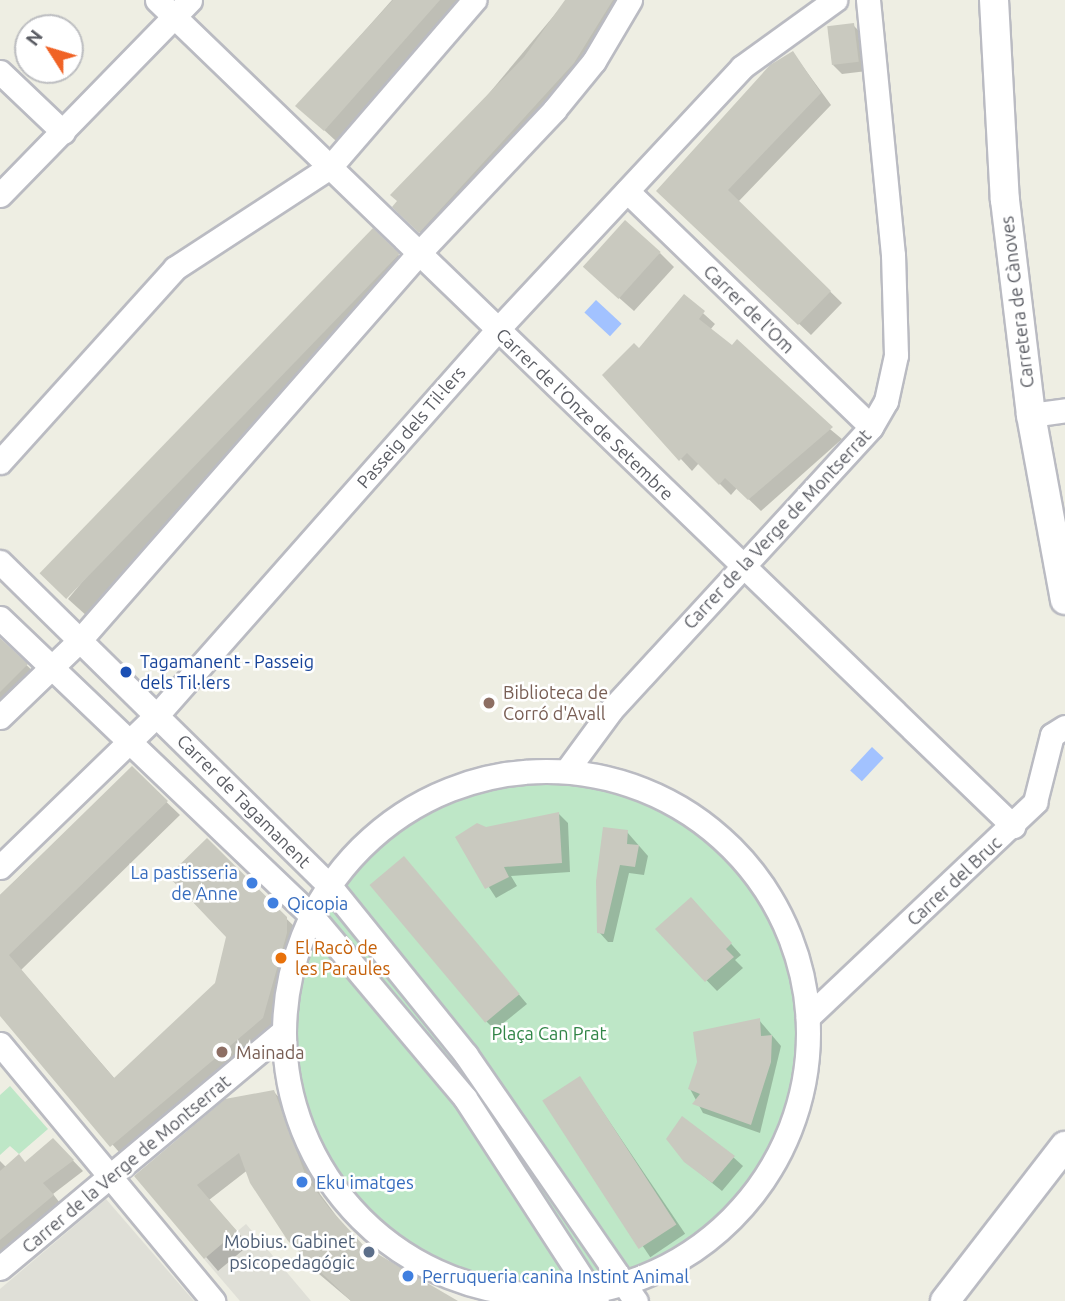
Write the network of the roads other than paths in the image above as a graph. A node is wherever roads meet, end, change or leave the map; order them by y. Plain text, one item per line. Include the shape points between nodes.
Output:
1 (157, 0) edge
2 (190, 0) edge
3 (474, 0) edge
4 (630, 0) edge
5 (835, 0) edge
6 (869, 0) edge
7 (994, 0) edge
8 (175, 18) junction
9 (0, 72) edge
10 (63, 132) junction
11 (330, 167) junction
12 (626, 191) junction
13 (0, 195) edge
14 (419, 253) junction
15 (498, 329) junction
16 (1065, 410) edge
17 (1031, 415) junction
18 (871, 427) junction
19 (0, 462) edge
20 (0, 562) edge
21 (741, 566) junction
22 (1065, 600) edge
23 (0, 618) edge
24 (79, 641) junction
25 (54, 666) junction
26 (158, 715) junction
27 (0, 716) edge
28 (1065, 727) edge
29 (130, 742) junction
30 (567, 770) junction
31 (1013, 826) junction
32 (0, 867) edge
33 (329, 886) junction
34 (311, 915) junction
35 (808, 1017) junction
36 (283, 1031) junction
37 (0, 1044) edge
38 (1065, 1146) edge
39 (111, 1180) junction
40 (0, 1268) edge
41 (630, 1292) edge
42 (594, 1296) edge
43 (528, 1298) edge
44 (213, 1301) edge
45 (945, 1301) edge

1 - 8 street, Carrer de l'Onze de Setembre
2 - 8 street
3 - 11 street
4 - 14 street via 594,61 554,110
5 - 12 street, Passeig dels Til·lers via 742,67
6 - 18 street, Carrer de la Verge de Montserrat via 896,355 886,401
7 - 17 street, Carretera de Cànoves via 1005,200
8 - 10 street
8 - 11 street, Carrer de l'Onze de Setembre
9 - 10 street
10 - 13 street
11 - 14 street, Carrer de l'Onze de Setembre
11 - 19 street via 174,268
12 - 15 street, Passeig dels Til·lers
12 - 18 street, Carrer de l'Om
14 - 15 street, Carrer de l'Onze de Setembre
14 - 24 street
15 - 21 street, Carrer de l'Onze de Setembre
15 - 26 street, Passeig dels Til·lers
16 - 17 street
17 - 22 street, Carretera de Cànoves
18 - 21 street, Carrer de la Verge de Montserrat
20 - 24 street, Carrer de Tagamanent
21 - 30 street, Carrer de la Verge de Montserrat via 611,710
21 - 31 street, Carrer de l'Onze de Setembre
23 - 25 street, Carrer de Tagamanent
24 - 25 street
24 - 26 street, Carrer de Tagamanent
25 - 27 street
25 - 29 street, Carrer de Tagamanent
26 - 29 street, Passeig dels Til·lers
26 - 33 street, Carrer de Tagamanent
28 - 31 street, Carrer del Bruc via 1052,735 1035,802
29 - 32 street, Passeig dels Til·lers
29 - 34 street, Carrer de Tagamanent
30 - 33 street via 487,776 429,797 378,831
30 - 35 street via 623,781 675,803 743,858 776,906 798,959
31 - 35 street, Carrer del Bruc
33 - 34 street
33 - 41 street, Carrer de Tagamanent via 466,1055
34 - 36 street via 296,952
34 - 42 street, Carrer de Tagamanent via 465,1098
35 - 41 street via 795,1115 758,1187 702,1243
36 - 39 street, Carrer de la Verge de Montserrat
36 - 43 street via 295,1111 332,1187 373,1231 432,1269 475,1286
37 - 39 street
38 - 45 street
39 - 40 street, Carrer de la Verge de Montserrat
39 - 44 street
41 - 42 street
42 - 43 street

